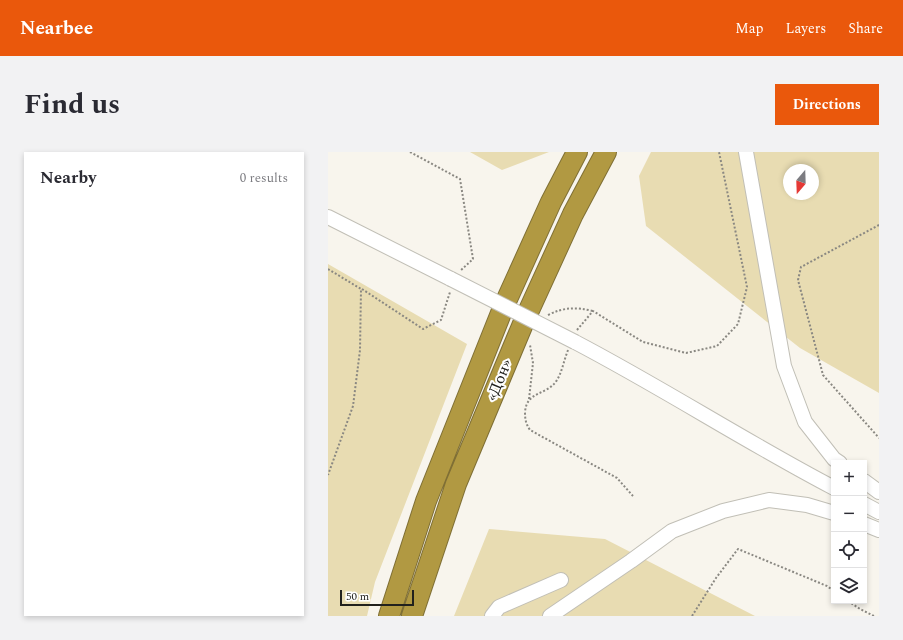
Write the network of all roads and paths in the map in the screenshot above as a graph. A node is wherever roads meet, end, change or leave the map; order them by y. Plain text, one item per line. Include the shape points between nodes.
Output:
1 (410, 152) edge
2 (577, 152) edge
3 (606, 152) edge
4 (719, 152) edge
5 (746, 152) edge
6 (328, 216) edge
7 (879, 225) edge
8 (328, 269) edge
9 (453, 280) junction
10 (361, 289) junction
11 (573, 341) junction
12 (879, 438) edge
13 (836, 460) edge
14 (328, 475) edge
15 (867, 483) edge
16 (831, 486) edge
17 (879, 492) edge
18 (633, 496) dead end
19 (867, 506) edge
20 (831, 512) edge
21 (879, 512) edge
22 (867, 525) edge
23 (879, 530) edge
24 (561, 580) dead end
25 (831, 589) edge
26 (852, 604) edge
27 (388, 616) edge
28 (412, 616) edge
29 (492, 616) edge
30 (550, 616) edge
31 (692, 616) edge
32 (874, 616) edge

1 - 9 path via 460,179 474,259
2 - 27 highway, «Дон» via 551,202 503,308 426,501
3 - 28 highway, «Дон» via 570,220 525,319 456,484
4 - 11 path via 747,287 738,324 717,346 686,354 643,342 593,312
5 - 13 street via 784,366 806,422
6 - 9 street
7 - 12 path via 801,267 798,280 823,375
8 - 10 path
9 - 10 path via 441,320 423,330
9 - 11 street, bridge
10 - 14 path via 360,350 353,406
11 - 16 street
11 - 18 path via 557,381 529,399 526,406 526,423 530,430 617,478
15 - 17 street
19 - 21 street
20 - 30 street via 807,505 770,500 723,511 672,531
22 - 23 street
24 - 29 street via 499,607
25 - 31 path via 738,549
26 - 32 path

